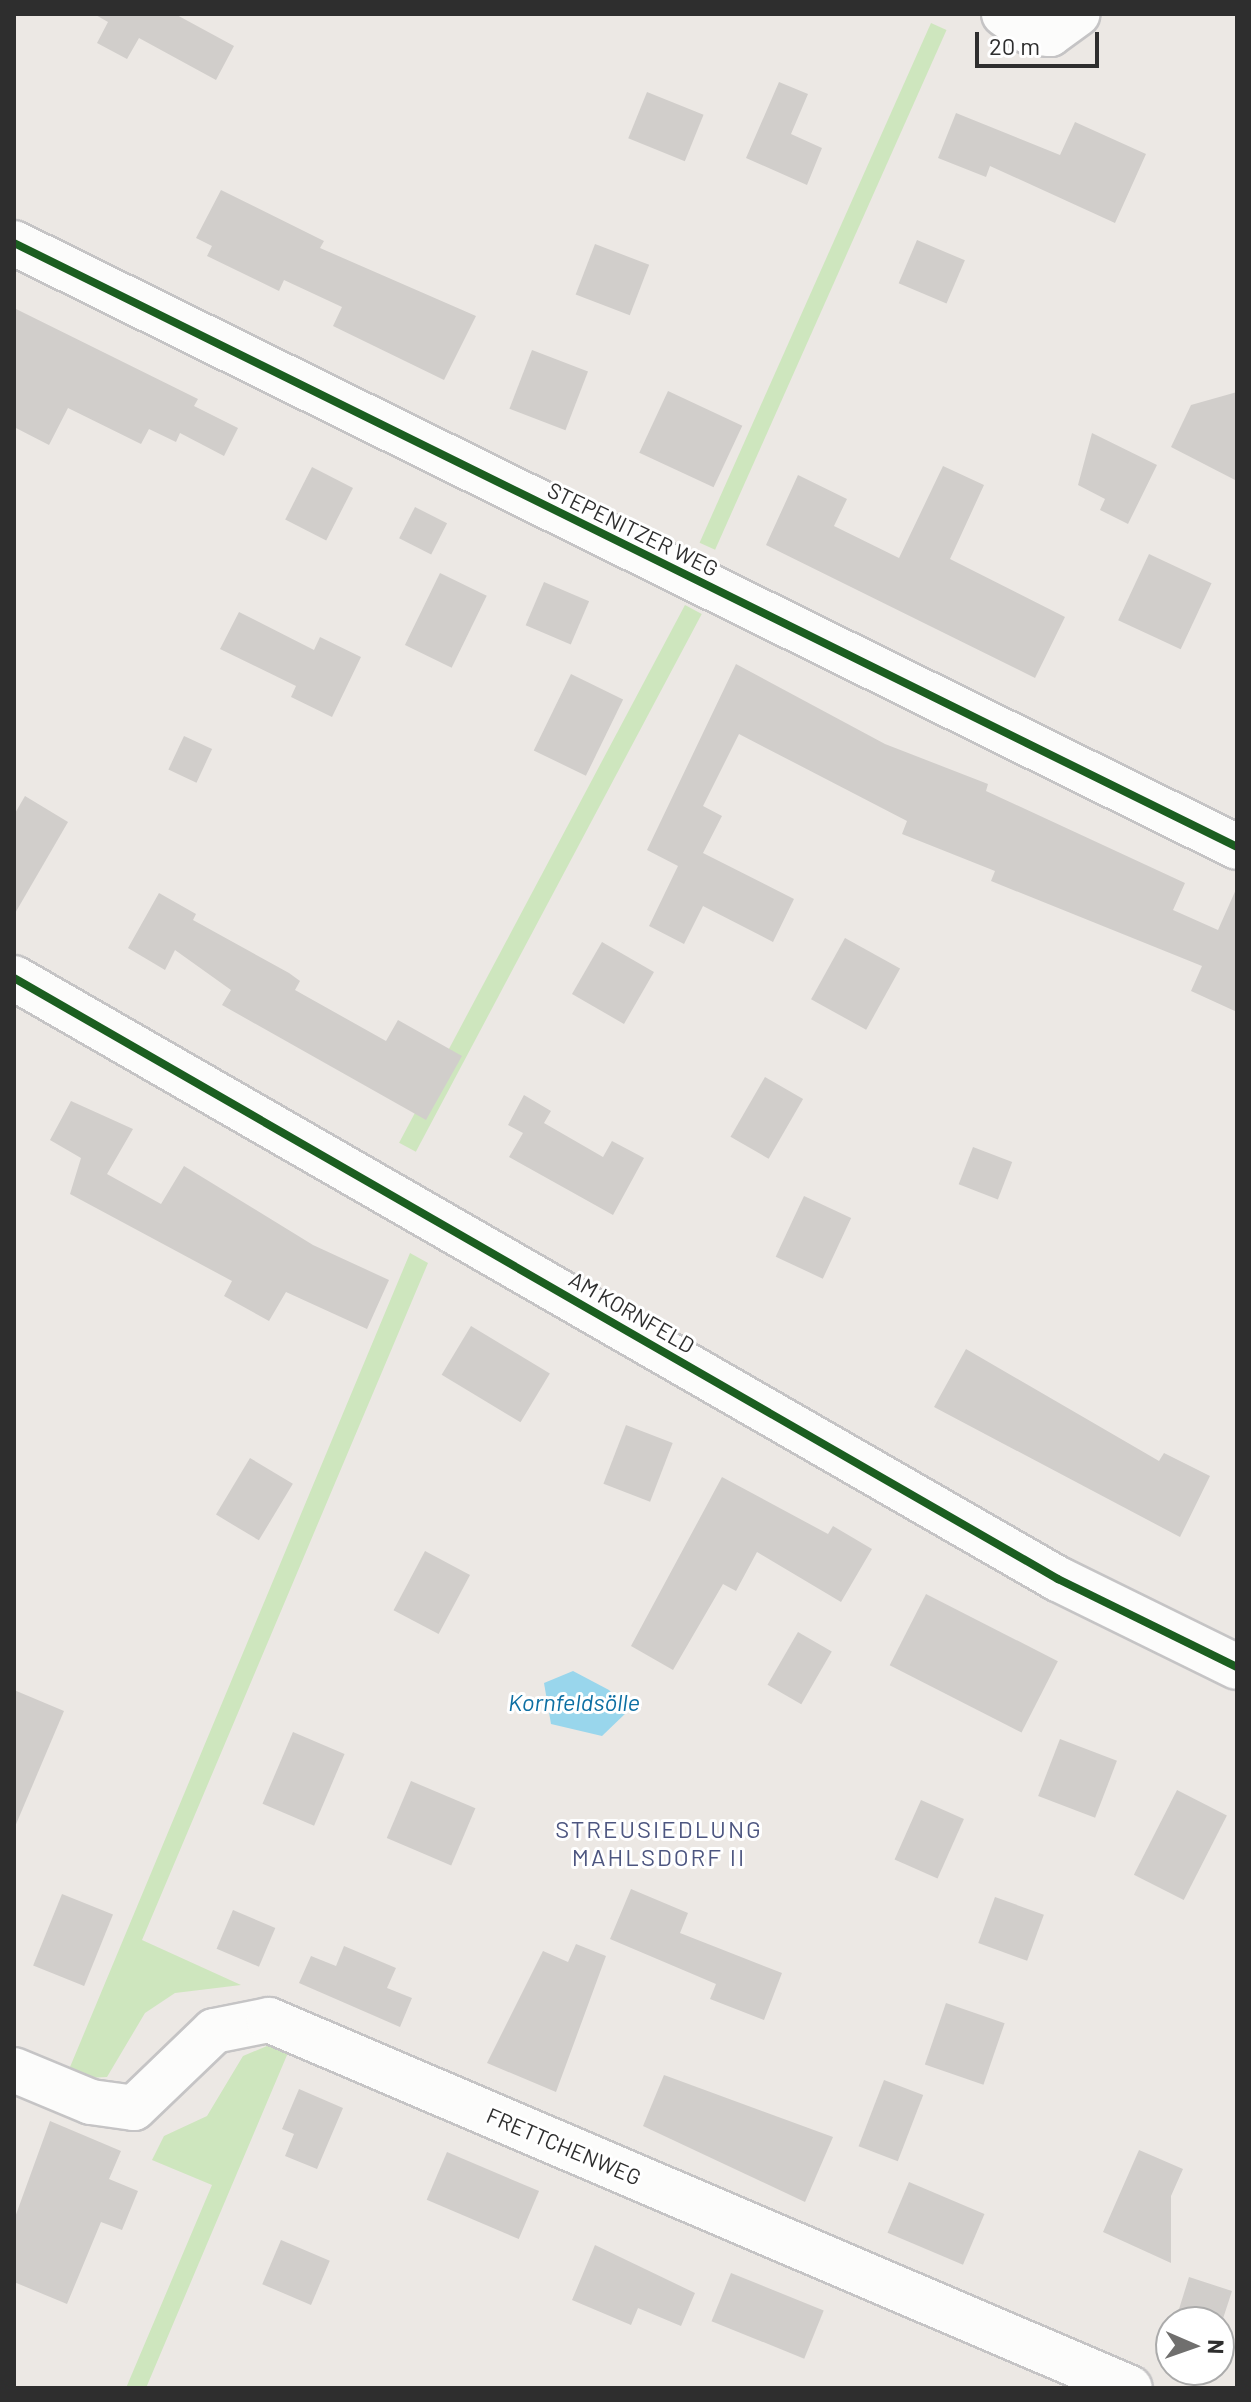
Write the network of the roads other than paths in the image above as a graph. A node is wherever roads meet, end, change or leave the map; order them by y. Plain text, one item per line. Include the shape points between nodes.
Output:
1 (1004, 14) edge
2 (1078, 14) edge
3 (14, 243) edge
4 (1237, 847) edge
5 (14, 978) edge
6 (1237, 1667) edge
7 (14, 2070) edge
8 (1130, 2388) edge

1 - 2 street via 1030,32 1050,34
3 - 4 street, STEPENITZER WEG
5 - 6 street, AM KORNFELD via 1058,1579
7 - 8 street, FRETTCHENWEG via 91,2102 134,2108 214,2031 269,2020

